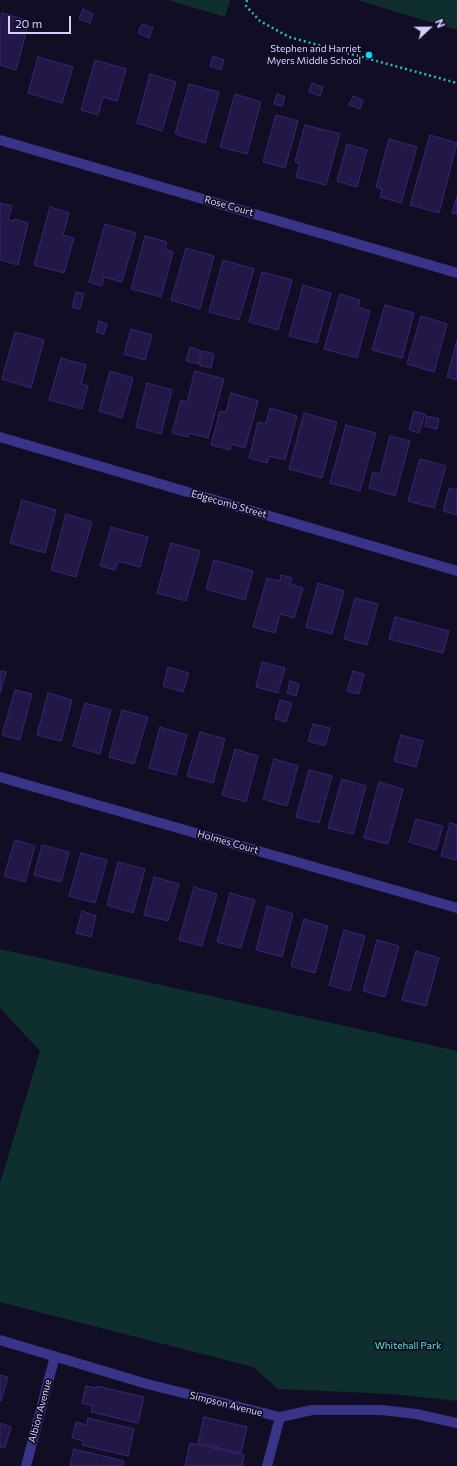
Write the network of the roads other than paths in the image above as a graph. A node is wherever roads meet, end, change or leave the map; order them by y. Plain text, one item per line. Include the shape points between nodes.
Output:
1 (0, 140) edge
2 (457, 273) edge
3 (0, 438) edge
4 (457, 571) edge
5 (0, 777) edge
6 (457, 908) edge
7 (0, 1340) edge
8 (55, 1356) junction
9 (280, 1417) junction
10 (457, 1423) edge
11 (26, 1466) edge
12 (267, 1466) edge

1 - 2 street, Rose Court
3 - 4 street, Edgecomb Street
5 - 6 street, Holmes Court
7 - 8 street, Simpson Avenue
8 - 9 street, Simpson Avenue via 147,1384
8 - 11 street, Albion Avenue
9 - 10 street, Simpson Avenue via 312,1410 382,1410
9 - 12 street

